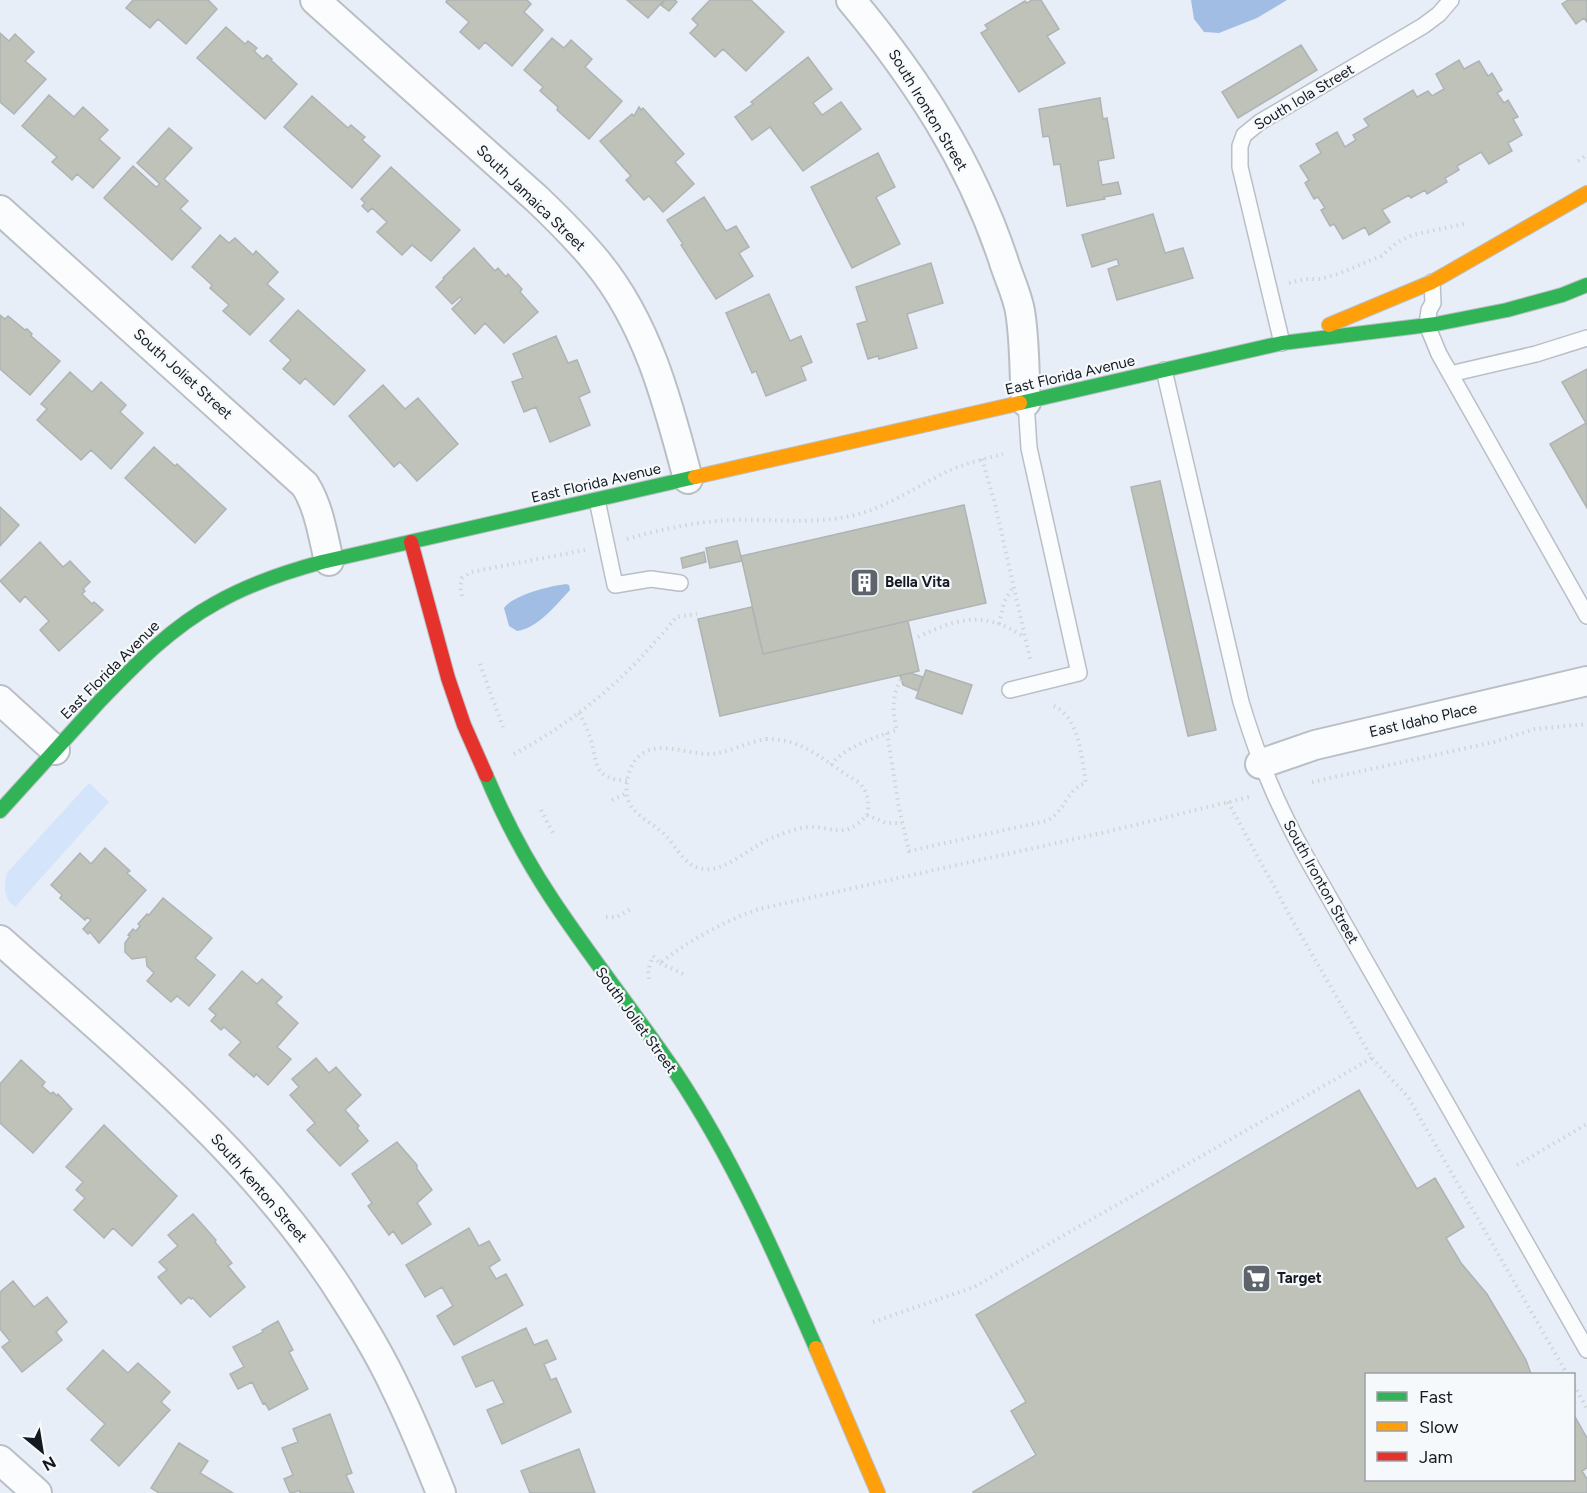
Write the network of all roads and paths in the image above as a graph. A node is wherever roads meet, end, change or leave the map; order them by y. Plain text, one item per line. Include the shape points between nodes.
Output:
1 (315, 0) edge
2 (851, 0) edge
3 (1451, 0) edge
4 (1587, 155) edge
5 (1575, 162) dead end
6 (1587, 193) edge
7 (0, 210) edge
8 (1473, 222) dead end
9 (1587, 279) edge
10 (1432, 282) junction
11 (1587, 285) edge
12 (1268, 288) junction
13 (1562, 295) junction
14 (1427, 325) junction
15 (1587, 338) edge
16 (1282, 343) junction
17 (1164, 370) junction
18 (1450, 374) junction
19 (1026, 402) junction
20 (1003, 454) dead end
21 (982, 459) junction
22 (688, 479) junction
23 (597, 500) junction
24 (411, 542) junction
25 (607, 545) junction
26 (329, 561) junction
27 (680, 583) dead end
28 (1014, 586) junction
29 (463, 602) dead end
30 (697, 614) dead end
31 (1587, 616) edge
32 (999, 624) junction
33 (918, 637) dead end
34 (1024, 637) junction
35 (479, 661) dead end
36 (901, 679) dead end
37 (1587, 681) edge
38 (1036, 683) junction
39 (1010, 690) dead end
40 (0, 700) edge
41 (579, 713) junction
42 (1587, 724) edge
43 (887, 733) junction
44 (507, 737) dead end
45 (510, 746) dead end
46 (55, 750) junction
47 (514, 754) junction
48 (517, 762) dead end
49 (1260, 764) junction
50 (831, 765) junction
51 (627, 781) junction
52 (1312, 782) dead end
53 (627, 793) junction
54 (1248, 797) dead end
55 (612, 800) dead end
56 (1228, 802) junction
57 (538, 804) dead end
58 (0, 811) edge
59 (867, 815) junction
60 (902, 823) junction
61 (558, 842) dead end
62 (632, 908) dead end
63 (600, 913) dead end
64 (0, 940) edge
65 (660, 963) junction
66 (683, 974) dead end
67 (649, 980) dead end
68 (1372, 1058) junction
69 (1587, 1124) edge
70 (1517, 1165) dead end
71 (873, 1322) dead end
72 (1587, 1350) edge
73 (1566, 1373) edge
74 (1575, 1387) edge
75 (1587, 1409) edge
76 (0, 1460) edge
77 (37, 1493) edge
78 (441, 1493) edge
79 (878, 1493) edge

1 - 22 street, South Jamaica Street via 537,199 597,262 623,300 652,360
2 - 19 street, South Ironton Street via 914,80 957,152 993,229 1020,310
3 - 12 lane, South Iola Street via 1423,26 1244,135 1239,146 1241,176
4 - 5 path
6 - 10 street, East Florida Avenue
7 - 26 street, South Joliet Street via 305,485 317,512
8 - 12 path via 1412,235 1381,256 1338,274
9 - 13 street
10 - 14 lane via 1433,303
10 - 16 street, East Florida Avenue
11 - 13 street, East Florida Avenue
12 - 16 lane, South Iola Street
13 - 14 street, East Florida Avenue
14 - 16 street, East Florida Avenue
14 - 18 lane
15 - 18 lane
16 - 17 street, East Florida Avenue
17 - 19 street, East Florida Avenue
17 - 49 lane, South Ironton Street via 1241,702
18 - 31 lane
19 - 22 street, East Florida Avenue
19 - 38 lane via 1033,470 1079,673
20 - 21 path
21 - 25 path via 944,473 891,503 847,517 698,523
21 - 28 path
22 - 23 street, East Florida Avenue
23 - 24 street, East Florida Avenue
23 - 25 lane
24 - 26 street, East Florida Avenue
24 - 79 street, South Joliet Street via 448,678 495,796 551,897 676,1074 729,1164 786,1277
25 - 27 lane via 615,585 651,579
25 - 29 path via 467,574 460,582
26 - 46 street, East Florida Avenue via 251,585 189,619 132,668
28 - 32 path via 1004,602
28 - 34 path
30 - 41 path via 676,617 625,674
32 - 33 path via 964,619
32 - 34 path
34 - 38 path
35 - 44 path
36 - 43 path via 894,699 897,730
37 - 49 street, East Idaho Place via 1315,745
38 - 39 lane
38 - 60 path via 1040,703 1060,709 1072,724 1086,783 1075,788 1054,817 909,850
40 - 46 street
41 - 47 path
41 - 51 path via 599,770 606,776
42 - 52 path via 1535,729
43 - 50 path via 845,752
43 - 60 path
45 - 47 path
46 - 58 street, East Florida Avenue
47 - 48 path
49 - 72 lane, South Ironton Street via 1288,825
50 - 51 path via 794,742 766,739 712,754 651,749 636,760
50 - 59 path via 862,785 868,802
51 - 53 path
53 - 55 path
53 - 59 path via 639,817 663,833 687,862 703,870 720,867 776,836 809,827 841,831
54 - 56 path
56 - 65 path via 759,909 726,922
56 - 68 path
57 - 61 path
59 - 60 path via 886,823
62 - 63 path via 612,918
64 - 78 street, South Kenton Street via 208,1129 282,1211 375,1348 397,1389
65 - 66 path
65 - 67 path via 653,956
68 - 71 path via 974,1287
68 - 73 path via 1408,1097
69 - 70 path
74 - 75 path
76 - 77 street

